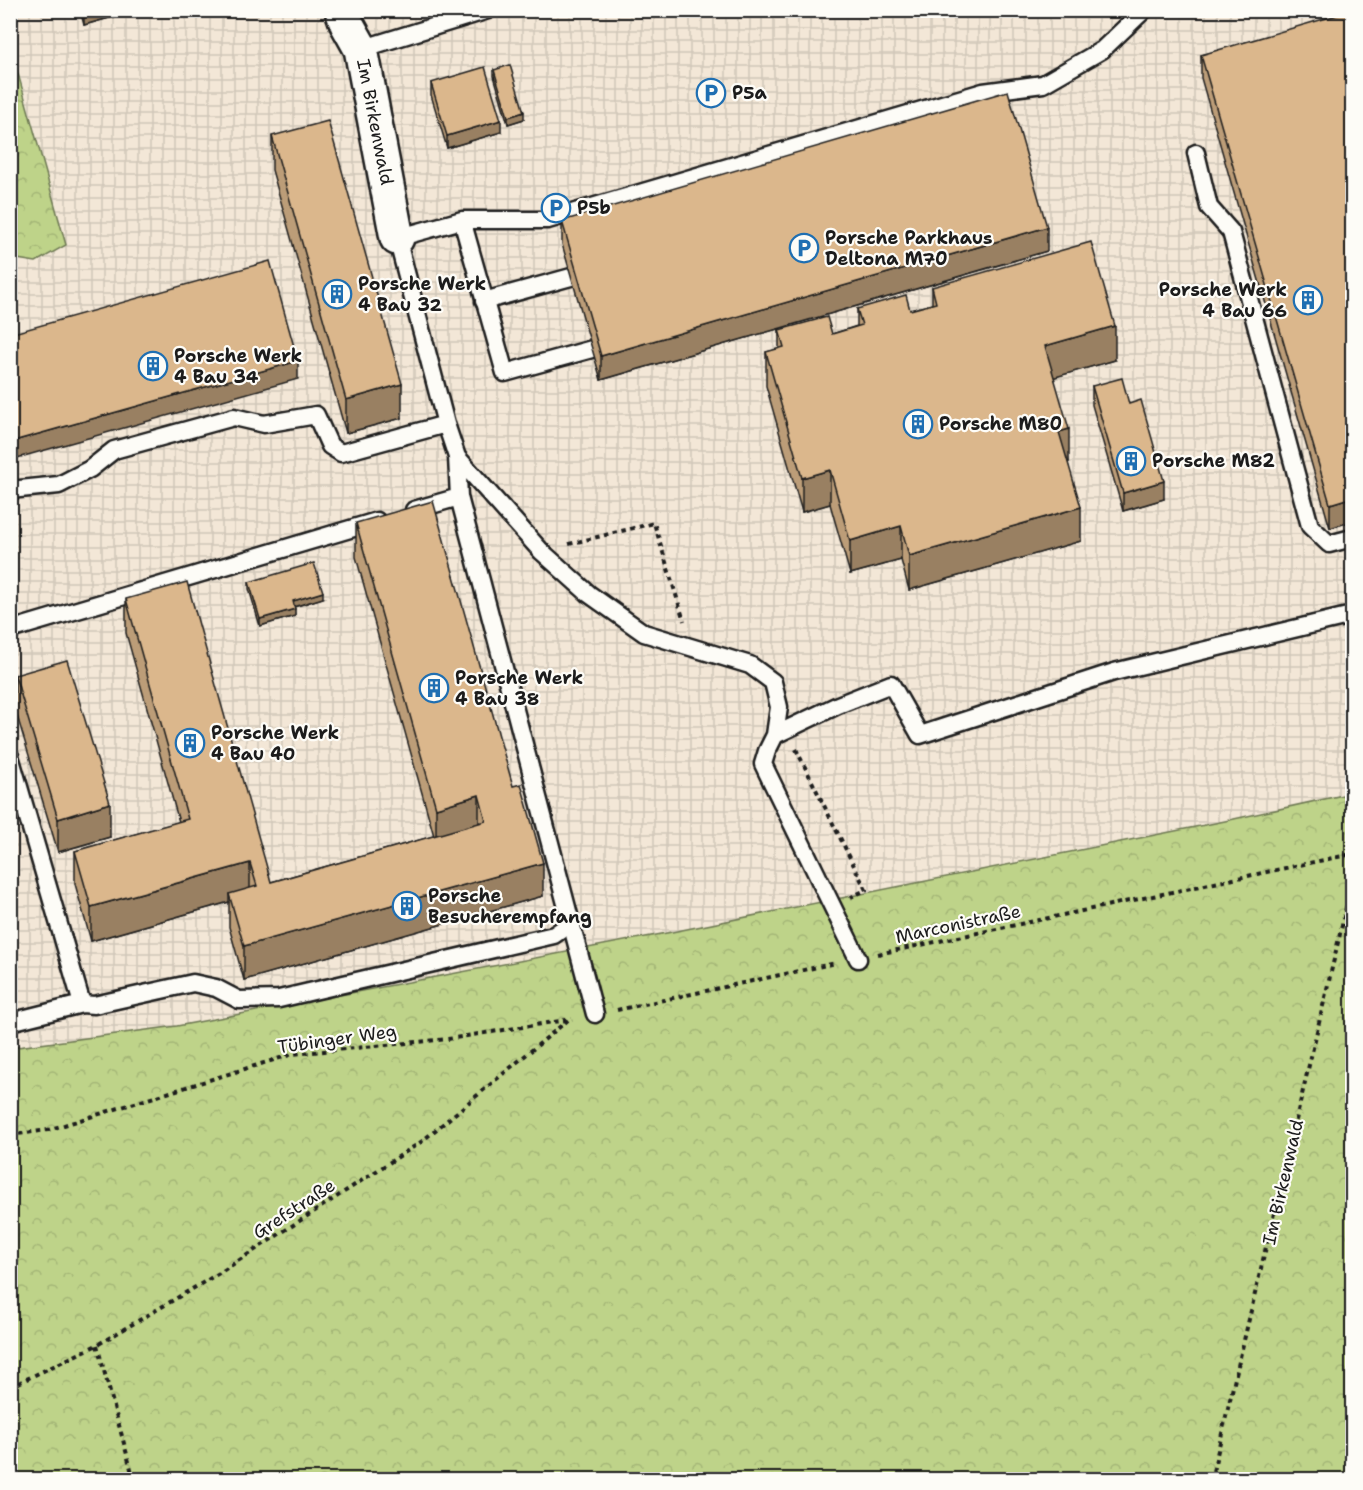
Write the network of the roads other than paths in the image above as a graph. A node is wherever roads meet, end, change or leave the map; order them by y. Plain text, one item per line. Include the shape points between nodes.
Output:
1 (342, 10) edge
2 (488, 10) edge
3 (1144, 10) edge
4 (361, 49) junction
5 (1196, 153) dead end
6 (462, 219) junction
7 (397, 238) junction
8 (571, 277) edge
9 (484, 301) junction
10 (592, 349) edge
11 (446, 424) junction
12 (457, 457) junction
13 (10, 490) edge
14 (459, 497) junction
15 (1353, 538) edge
16 (1353, 615) edge
17 (10, 630) edge
18 (781, 732) junction
19 (10, 756) edge
20 (571, 923) junction
21 (858, 959) road end
22 (82, 1004) junction
23 (595, 1014) road end
24 (10, 1022) edge

1 - 4 street, Im Birkenwald
2 - 4 lane
3 - 6 lane via 1102,50 1043,84 983,92 548,220
4 - 7 street, Im Birkenwald
5 - 15 lane via 1209,207 1231,232 1310,526 1329,544
6 - 7 lane
6 - 9 lane
7 - 11 lane
8 - 9 lane
9 - 10 lane via 504,373
11 - 12 lane
11 - 13 lane via 340,453 330,446 316,415 264,424 234,417 114,450 90,469 59,485
12 - 14 lane
12 - 18 lane via 541,551 590,594 644,633 750,665 773,682
14 - 17 lane
14 - 20 lane
16 - 18 lane via 1114,672 920,735 891,684
18 - 21 lane via 767,751 764,764
19 - 22 lane
20 - 22 lane via 554,935 279,999 239,1000 216,988 193,983 94,1005
20 - 23 lane
22 - 24 lane

